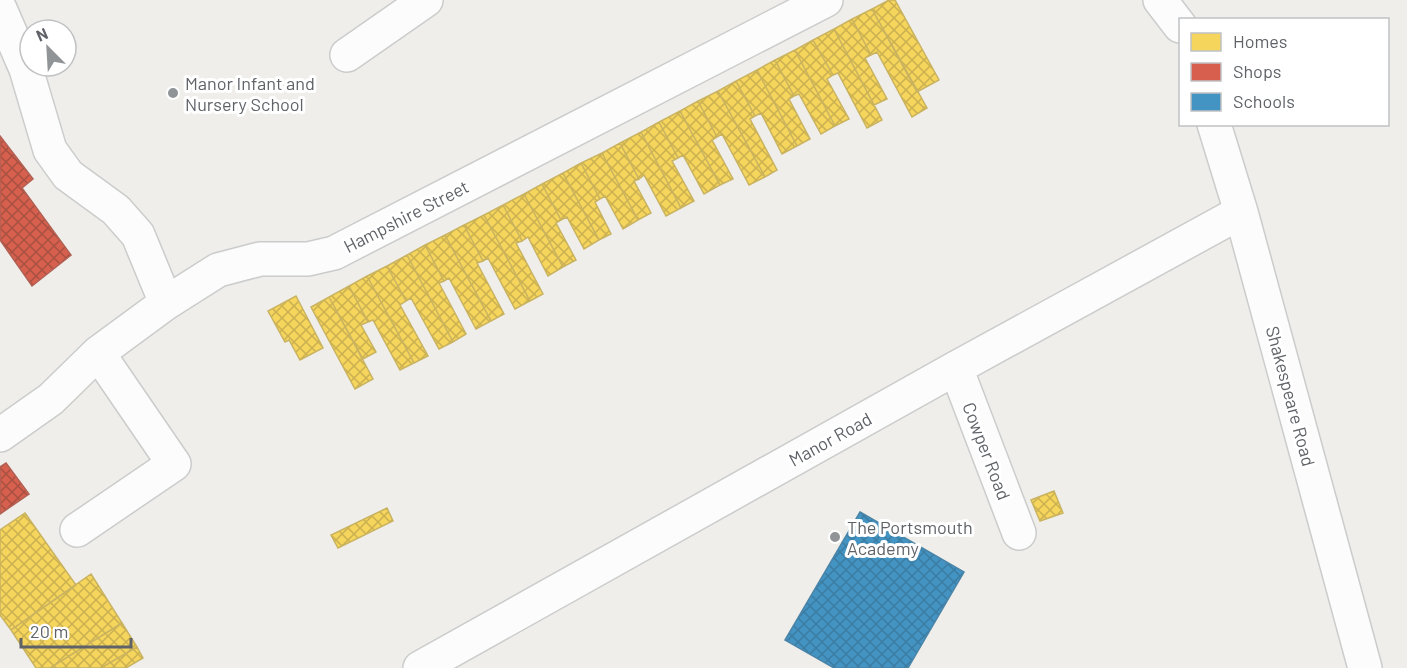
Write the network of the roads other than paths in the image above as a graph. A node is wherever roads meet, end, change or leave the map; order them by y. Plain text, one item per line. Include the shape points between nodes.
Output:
1 (426, 0) edge
2 (826, 0) edge
3 (1161, 0) edge
4 (0, 9) edge
5 (1179, 25) edge
6 (347, 55) dead end
7 (1215, 126) edge
8 (1241, 212) junction
9 (166, 303) junction
10 (98, 353) junction
11 (956, 368) junction
12 (0, 435) edge
13 (77, 530) dead end
14 (1019, 533) dead end
15 (420, 668) edge
16 (1365, 668) edge

1 - 6 street
2 - 9 street, Hampshire Street via 334,253 308,259 260,259 218,270
3 - 5 street
4 - 9 street via 26,69 50,150 68,175 116,210 138,235
7 - 8 street, Shakespeare Road
8 - 11 street, Manor Road
8 - 16 street, Shakespeare Road
9 - 10 street, Hampshire Street
10 - 12 street, Hampshire Street via 51,399
10 - 13 street via 174,464
11 - 14 street, Cowper Road
11 - 15 street, Manor Road

